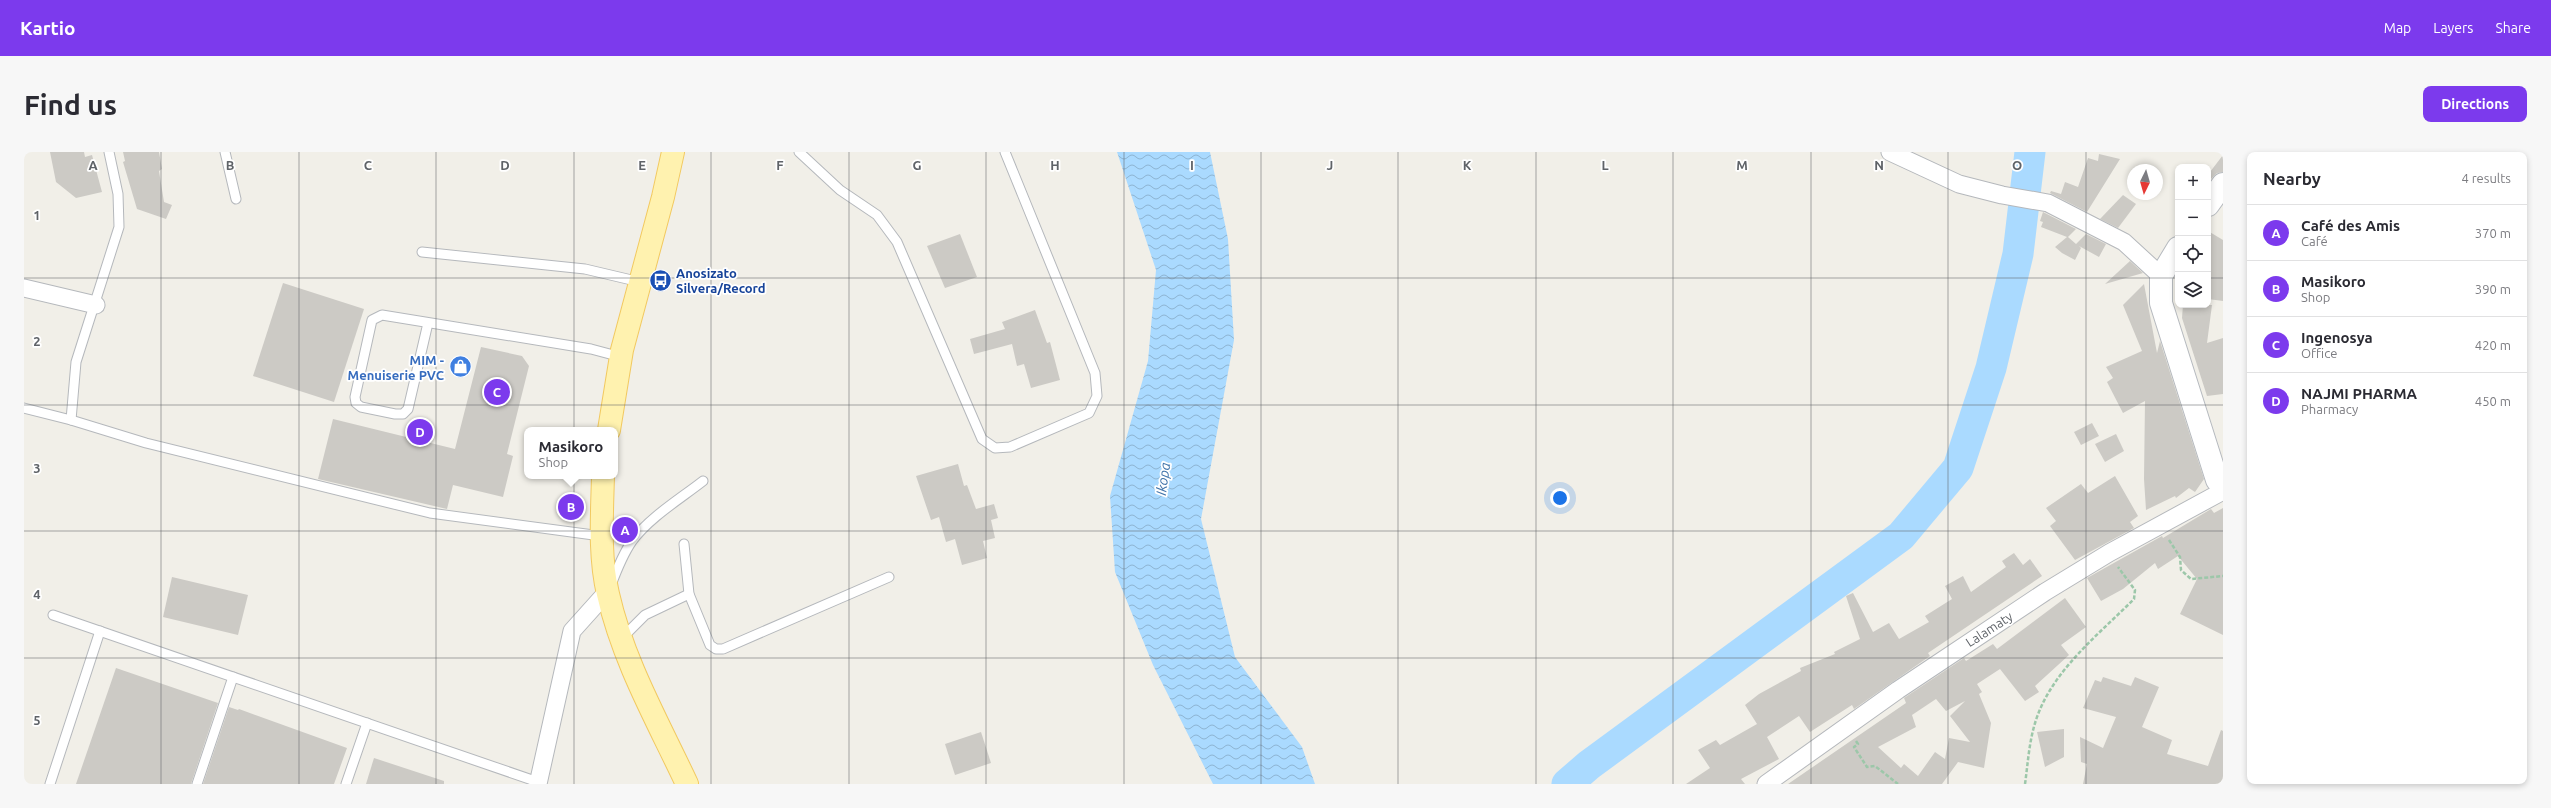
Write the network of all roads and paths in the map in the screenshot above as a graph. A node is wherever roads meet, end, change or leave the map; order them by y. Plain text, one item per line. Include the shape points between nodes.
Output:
1 (109, 152) edge
2 (225, 152) edge
3 (672, 152) edge
4 (799, 152) edge
5 (1005, 152) edge
6 (1890, 152) edge
7 (2223, 184) edge
8 (236, 199) dead end
9 (2211, 201) edge
10 (422, 252) dead end
11 (2175, 253) edge
12 (2161, 276) junction
13 (641, 282) junction
14 (24, 288) edge
15 (96, 306) junction
16 (428, 323) junction
17 (621, 356) junction
18 (24, 408) edge
19 (71, 420) junction
20 (609, 427) edge
21 (603, 479) edge
22 (704, 481) dead end
23 (2223, 487) edge
24 (2223, 491) edge
25 (2160, 526) junction
26 (601, 536) junction
27 (684, 544) dead end
28 (2109, 553) junction
29 (2223, 576) edge
30 (889, 577) dead end
31 (608, 592) junction
32 (689, 594) junction
33 (53, 615) dead end
34 (100, 631) junction
35 (620, 641) junction
36 (233, 677) junction
37 (367, 723) junction
38 (1847, 727) junction
39 (538, 783) edge
40 (50, 784) edge
41 (197, 784) edge
42 (346, 784) edge
43 (687, 784) edge
44 (1766, 784) edge
45 (1898, 784) edge
46 (2025, 784) edge

1 - 15 lane via 118,194 119,227
2 - 8 lane
3 - 13 main road
4 - 5 lane via 840,190 877,216 897,242 982,439 995,448 1010,447 1089,413 1096,396 1094,373
6 - 12 street via 1959,184 2048,203 2124,242
7 - 9 street
10 - 13 lane via 585,269
11 - 12 street
12 - 23 street via 2161,302 2218,480
13 - 17 main road
14 - 15 street
15 - 19 lane via 76,362
16 - 16 lane via 382,315 372,320 355,397 356,403 361,407 395,414 403,414 408,409
16 - 17 lane
17 - 20 main road
18 - 19 lane
19 - 26 lane via 146,443 430,513
21 - 26 main road
22 - 31 lane via 634,539 622,556
24 - 25 street, Lalamaty
25 - 28 street, Lalamaty
25 - 29 path via 2180,557 2181,570 2191,579
26 - 31 main road
27 - 32 lane
28 - 38 street, Lalamaty via 1898,690
28 - 46 path via 2134,590 2134,599 2074,659 2047,696 2036,719 2030,742
30 - 32 lane via 716,649 710,645
31 - 35 main road
31 - 39 street via 572,631
32 - 35 lane via 645,615
33 - 34 lane
34 - 36 lane
34 - 40 lane
35 - 43 main road
36 - 37 lane
36 - 41 lane
37 - 39 lane
37 - 42 lane
38 - 44 street, Lalamaty
38 - 45 path via 1858,744 1854,747 1867,766 1876,766

